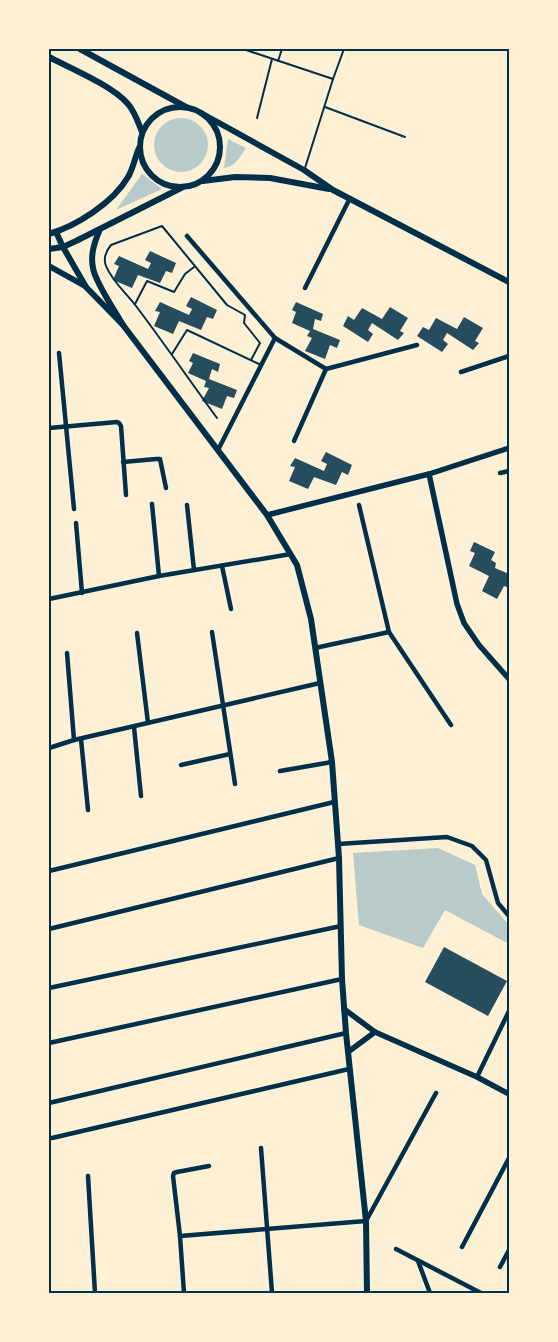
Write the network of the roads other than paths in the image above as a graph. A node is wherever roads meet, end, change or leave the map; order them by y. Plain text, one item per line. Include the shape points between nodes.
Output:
1 (80, 49) edge
2 (243, 49) edge
3 (282, 49) edge
4 (344, 49) edge
5 (49, 57) edge
6 (272, 59) junction
7 (278, 61) junction
8 (333, 80) junction
9 (187, 107) junction
10 (325, 108) junction
11 (202, 113) junction
12 (257, 118) dead end
13 (142, 132) junction
14 (406, 137) dead end
15 (140, 147) junction
16 (304, 170) junction
17 (201, 181) junction
18 (184, 187) junction
19 (333, 190) junction
20 (350, 198) junction
21 (100, 229) junction
22 (56, 232) junction
23 (49, 234) edge
24 (186, 236) dead end
25 (63, 247) junction
26 (49, 249) edge
27 (49, 266) edge
28 (194, 266) junction
29 (509, 282) edge
30 (86, 286) junction
31 (305, 288) dead end
32 (135, 304) junction
33 (122, 325) junction
34 (276, 338) junction
35 (417, 346) dead end
36 (59, 353) dead end
37 (172, 354) junction
38 (509, 356) edge
39 (251, 360) junction
40 (261, 366) junction
41 (326, 369) junction
42 (461, 372) dead end
43 (217, 418) dead end
44 (66, 427) junction
45 (49, 428) edge
46 (294, 442) dead end
47 (509, 448) edge
48 (218, 450) junction
49 (124, 462) junction
50 (509, 471) edge
51 (500, 473) dead end
52 (429, 474) junction
53 (166, 488) dead end
54 (126, 495) dead end
55 (152, 504) dead end
56 (187, 505) dead end
57 (359, 505) dead end
58 (74, 509) dead end
59 (267, 515) junction
60 (76, 523) dead end
61 (291, 554) junction
62 (222, 566) junction
63 (194, 570) junction
64 (159, 576) junction
65 (82, 593) junction
66 (49, 600) edge
67 (231, 610) dead end
68 (212, 632) dead end
69 (389, 632) junction
70 (137, 633) dead end
71 (315, 648) junction
72 (67, 653) dead end
73 (509, 679) edge
74 (320, 683) junction
75 (222, 706) junction
76 (148, 723) junction
77 (451, 725) dead end
78 (134, 727) junction
79 (81, 738) junction
80 (74, 740) junction
81 (49, 748) edge
82 (230, 754) junction
83 (332, 762) junction
84 (181, 765) dead end
85 (280, 771) dead end
86 (234, 784) dead end
87 (142, 796) dead end
88 (334, 802) junction
89 (88, 810) dead end
90 (338, 844) junction
91 (338, 858) junction
92 (49, 871) edge
93 (509, 916) edge
94 (341, 926) junction
95 (49, 929) edge
96 (342, 979) junction
97 (49, 988) edge
98 (344, 1009) junction
99 (509, 1011) edge
100 (376, 1032) junction
101 (346, 1033) junction
102 (49, 1043) edge
103 (348, 1052) junction
104 (349, 1069) junction
105 (477, 1077) junction
106 (436, 1093) dead end
107 (509, 1094) edge
108 (49, 1103) edge
109 (52, 1138) dead end
110 (261, 1148) dead end
111 (509, 1158) edge
112 (209, 1166) dead end
113 (88, 1176) dead end
114 (366, 1221) junction
115 (268, 1229) junction
116 (180, 1236) junction
117 (462, 1247) dead end
118 (396, 1249) dead end
119 (509, 1250) edge
120 (418, 1260) junction
121 (500, 1267) dead end
122 (95, 1293) edge
123 (184, 1293) edge
124 (272, 1293) edge
125 (367, 1293) edge
126 (430, 1293) edge
127 (481, 1293) edge

1 - 9 main road
2 - 6 lane
3 - 7 lane
4 - 8 lane
5 - 13 main road via 120,96 133,111
6 - 7 lane
6 - 12 lane
7 - 8 lane
8 - 10 lane
9 - 11 main road
9 - 13 main road via 160,111
10 - 14 lane
10 - 16 lane
11 - 16 main road
11 - 17 main road via 218,134 220,147 218,160
13 - 15 main road
15 - 18 main road via 141,159 155,178 165,184
15 - 22 main road via 127,178 113,196 90,215
16 - 19 main road
17 - 18 main road
17 - 19 main road via 270,178
18 - 21 main road
19 - 20 main road
20 - 29 main road
20 - 31 street
21 - 25 main road
21 - 33 main road via 94,244 93,269
22 - 23 main road
22 - 25 main road
24 - 34 street
25 - 26 main road
25 - 30 main road
27 - 30 main road
28 - 32 lane via 174,292 147,281
28 - 32 lane via 162,226 112,244 104,258 105,264
28 - 39 lane via 227,305 244,315 244,324 260,343
30 - 33 main road
32 - 37 lane
33 - 48 main road
34 - 40 street
34 - 41 street
35 - 41 street
36 - 44 street
37 - 39 lane via 187,330
37 - 43 lane
38 - 42 street
39 - 40 lane
40 - 48 street
41 - 46 street
44 - 45 street
44 - 49 street via 119,423
44 - 58 street
47 - 52 street
48 - 59 main road
49 - 53 street via 160,459
49 - 54 street
50 - 51 street
52 - 59 street
52 - 73 street via 464,623
55 - 64 street
56 - 63 street
57 - 69 street
59 - 61 main road
60 - 65 street
61 - 62 street
61 - 71 main road via 311,619
62 - 63 street
62 - 67 street
63 - 64 street
64 - 65 street
65 - 66 street
68 - 75 street
69 - 71 street
69 - 77 street
70 - 76 street
71 - 74 main road
72 - 80 street
74 - 75 street
74 - 83 main road
75 - 76 street
75 - 82 street
76 - 78 street
78 - 79 street
78 - 87 street
79 - 80 street
79 - 89 street
80 - 81 street
82 - 84 street
82 - 86 street
83 - 85 street
83 - 88 main road
88 - 90 main road
88 - 92 street
90 - 91 main road
90 - 93 street via 447,837 472,846 486,860 498,903
91 - 94 main road
91 - 95 street
94 - 96 main road
94 - 97 street
96 - 98 main road
96 - 102 street
98 - 100 street
98 - 101 main road
99 - 105 street
100 - 103 street
100 - 105 street
101 - 103 main road
101 - 108 street
103 - 104 main road
104 - 109 street
104 - 114 main road
105 - 107 street
106 - 114 street
110 - 115 street
111 - 117 street
112 - 116 street via 174,1173
113 - 122 street
114 - 115 street
114 - 125 main road
115 - 116 street
115 - 124 street
116 - 123 street
118 - 120 street
119 - 121 street
120 - 126 street
120 - 127 street

